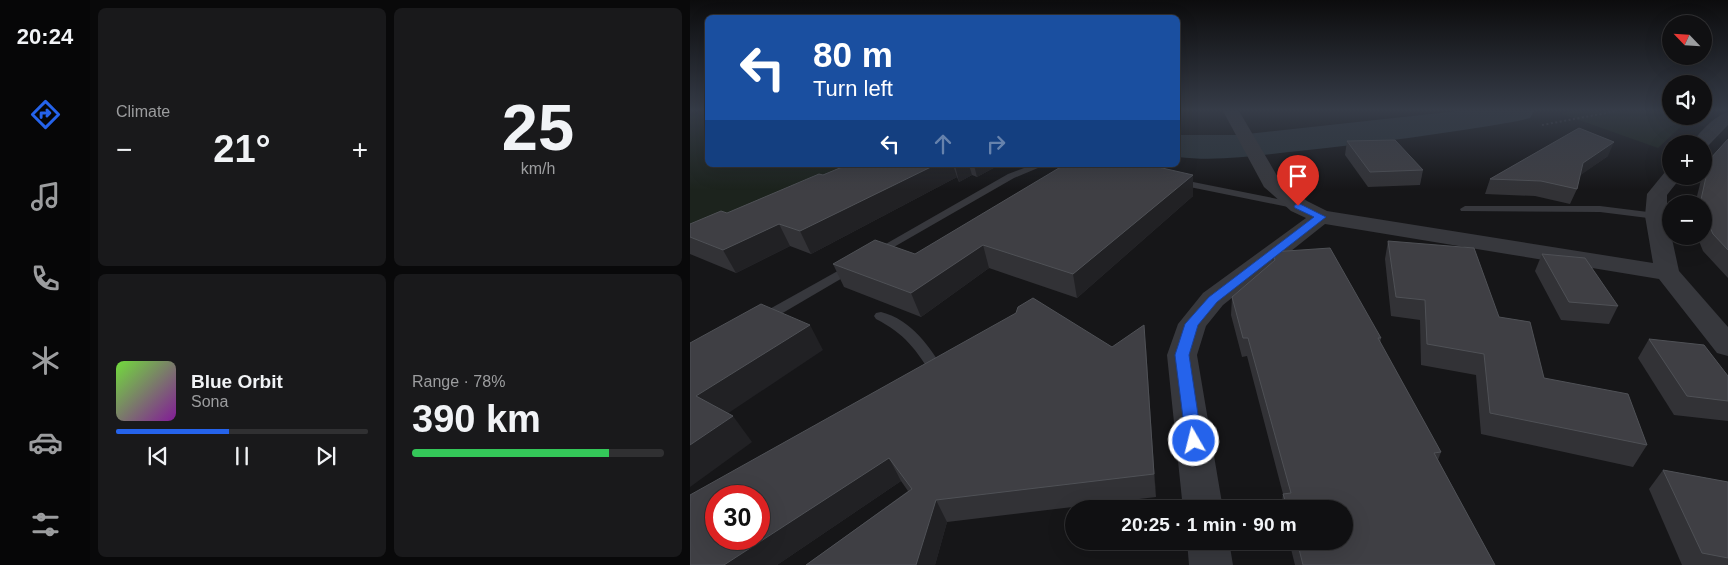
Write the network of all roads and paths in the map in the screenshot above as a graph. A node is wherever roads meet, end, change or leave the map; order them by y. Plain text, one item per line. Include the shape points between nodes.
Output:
1 (1246, 137) edge
2 (1035, 167) edge
3 (1165, 180) edge
4 (1665, 185) edge
5 (1465, 209) dead end
6 (1310, 211) junction
7 (1656, 216) junction
8 (1667, 273) junction
9 (881, 316) dead end
10 (758, 322) edge
11 (1728, 346) edge
12 (953, 365) edge
13 (938, 373) junction
14 (922, 382) edge
15 (1202, 500) edge
16 (1209, 550) edge
17 (1211, 565) edge

1 - 6 street via 1271,183
2 - 10 lane via 1011,176
3 - 6 lane
4 - 7 street via 1658,194
5 - 7 lane via 1600,210
6 - 8 street
6 - 15 street via 1213,299 1192,324 1182,355
7 - 8 street
8 - 11 street
9 - 13 lane via 903,326 923,346
12 - 13 lane
13 - 14 lane
16 - 17 street

